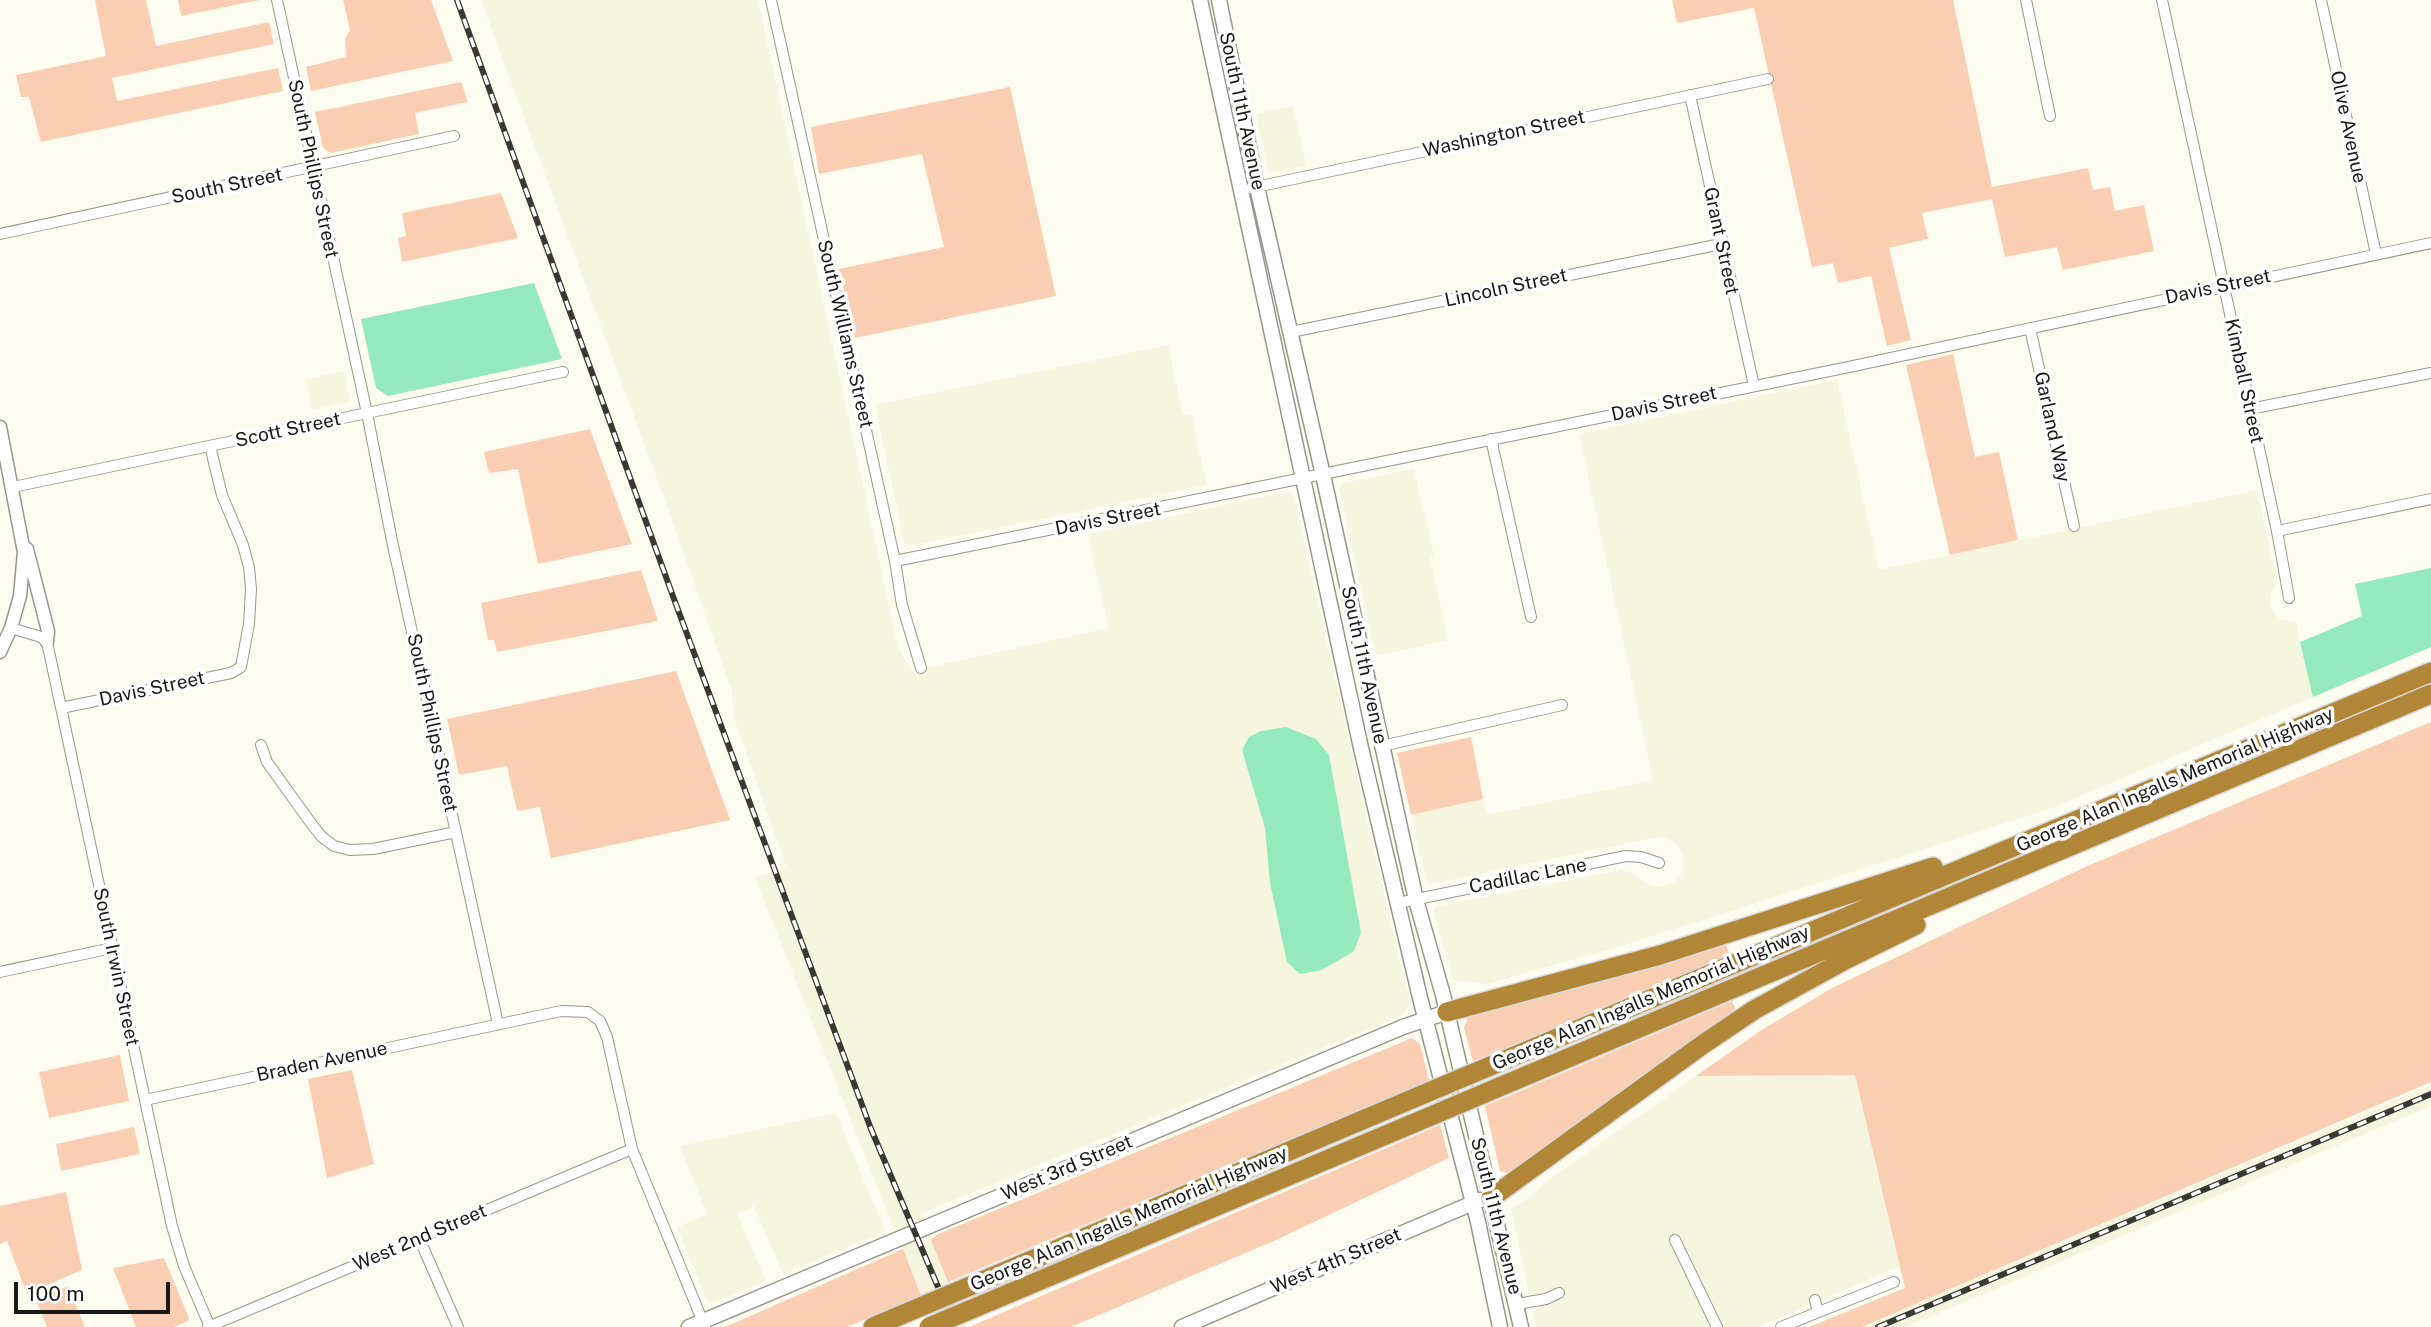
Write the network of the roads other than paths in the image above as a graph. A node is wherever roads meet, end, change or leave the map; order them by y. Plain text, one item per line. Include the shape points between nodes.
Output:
1 (277, 0) edge
2 (771, 0) edge
3 (1200, 0) edge
4 (1219, 0) edge
5 (2026, 0) edge
6 (2162, 0) edge
7 (2321, 0) edge
8 (1768, 79) dead end
9 (1690, 95) junction
10 (2050, 116) dead end
11 (454, 136) dead end
12 (313, 167) junction
13 (1257, 187) junction
14 (1240, 190) junction
15 (0, 234) edge
16 (2431, 243) edge
17 (1721, 244) junction
18 (2376, 254) junction
19 (2223, 286) junction
20 (2031, 328) junction
21 (1291, 332) junction
22 (563, 372) dead end
23 (2431, 373) edge
24 (1754, 386) junction
25 (2250, 409) junction
26 (367, 413) junction
27 (0, 427) edge
28 (1491, 439) junction
29 (210, 446) junction
30 (1323, 475) junction
31 (1302, 478) junction
32 (13, 487) junction
33 (2431, 499) edge
34 (2074, 526) dead end
35 (2277, 531) junction
36 (22, 536) junction
37 (895, 561) junction
38 (2290, 598) dead end
39 (1531, 617) dead end
40 (11, 628) junction
41 (47, 642) junction
42 (0, 652) edge
43 (921, 668) dead end
44 (2431, 672) edge
45 (2431, 694) edge
46 (1562, 705) dead end
47 (61, 708) junction
48 (261, 746) dead end
49 (1382, 746) junction
50 (2071, 824) junction
51 (456, 832) junction
52 (2083, 842) junction
53 (1658, 863) dead end
54 (1416, 900) junction
55 (1398, 904) junction
56 (112, 948) junction
57 (0, 972) edge
58 (1447, 1012) junction
59 (1425, 1020) junction
60 (498, 1024) junction
61 (145, 1100) junction
62 (632, 1149) junction
63 (1481, 1200) junction
64 (419, 1238) junction
65 (1675, 1240) dead end
66 (1894, 1282) dead end
67 (1559, 1293) dead end
68 (1815, 1300) dead end
69 (1517, 1304) junction
70 (1818, 1312) junction
71 (1201, 1323) edge
72 (704, 1324) edge
73 (209, 1327) edge
74 (457, 1327) edge
75 (689, 1327) edge
76 (873, 1327) edge
77 (929, 1327) edge
78 (1182, 1327) edge
79 (1500, 1327) edge
80 (1521, 1327) edge
81 (1717, 1327) edge
82 (1782, 1327) edge

1 - 12 street, South Phillips Street
2 - 37 street, South Williams Street
3 - 14 main road, South 11th Avenue
4 - 13 main road, South 11th Avenue
5 - 10 street
6 - 19 street, Kimball Street
7 - 18 street, Olive Avenue
8 - 9 street, Washington Street
9 - 13 street, Washington Street
9 - 17 street, Grant Street
11 - 12 street, South Street
12 - 15 street, South Street
12 - 26 street, South Phillips Street
13 - 14 street, Washington Street
13 - 21 main road, South 11th Avenue
14 - 31 main road, South 11th Avenue
16 - 18 street, Davis Street
17 - 21 street, Lincoln Street
17 - 24 street, Grant Street
18 - 19 street, Davis Street
19 - 20 street, Davis Street
19 - 25 street, Kimball Street
20 - 24 street, Davis Street
20 - 34 street, Garland Way
21 - 30 main road, South 11th Avenue
22 - 26 street, Scott Street
23 - 25 street
24 - 28 street, Davis Street
25 - 35 street, Kimball Street
26 - 29 street, Scott Street
26 - 51 street, South Phillips Street
27 - 32 street
28 - 30 street, Davis Street
28 - 39 street
29 - 32 street, Scott Street
29 - 47 street, Davis Street via 222,495 249,567 249,624 241,667 231,673
30 - 31 street, Davis Street
30 - 49 main road, South 11th Avenue
31 - 37 street, Davis Street
31 - 55 main road, South 11th Avenue
32 - 36 street
33 - 35 street
35 - 38 street, Kimball Street
36 - 40 street via 23,579
36 - 41 street via 41,601
37 - 43 street, South Williams Street via 902,605
40 - 41 street
40 - 42 street
41 - 47 street, South Irwin Street
44 - 50 highway, George Alan Ingalls Memorial Highway
45 - 52 highway, George Alan Ingalls Memorial Highway
46 - 49 street
47 - 56 street, South Irwin Street
48 - 51 street via 267,762 313,827 334,846 373,849
49 - 54 main road, South 11th Avenue
50 - 58 highway via 1719,937
50 - 76 highway, George Alan Ingalls Memorial Highway, bridge
51 - 60 street, South Phillips Street
52 - 63 highway via 1774,999
52 - 77 highway, George Alan Ingalls Memorial Highway, bridge
53 - 54 street, Cadillac Lane via 1626,856
54 - 55 street, Cadillac Lane
54 - 58 main road, South 11th Avenue
55 - 59 main road, South 11th Avenue
56 - 57 street
56 - 61 street, South Irwin Street
58 - 59 main road, West 3rd Street
58 - 63 main road, South 11th Avenue
59 - 63 main road, South 11th Avenue
59 - 72 main road, West 3rd Street
60 - 61 street, Braden Avenue
60 - 62 street via 576,1010 597,1017 607,1037
61 - 73 street, South Irwin Street via 175,1239
62 - 64 street, West 2nd Street
62 - 72 street
63 - 69 main road, South 11th Avenue
63 - 71 main road, West 4th Street
63 - 79 main road, South 11th Avenue via 1478,1222
64 - 73 street, West 2nd Street
64 - 74 street
65 - 81 street
66 - 70 street
67 - 69 street
68 - 70 street
69 - 80 main road, South 11th Avenue
70 - 82 street
71 - 78 main road, West 4th Street
72 - 75 main road, West 3rd Street

